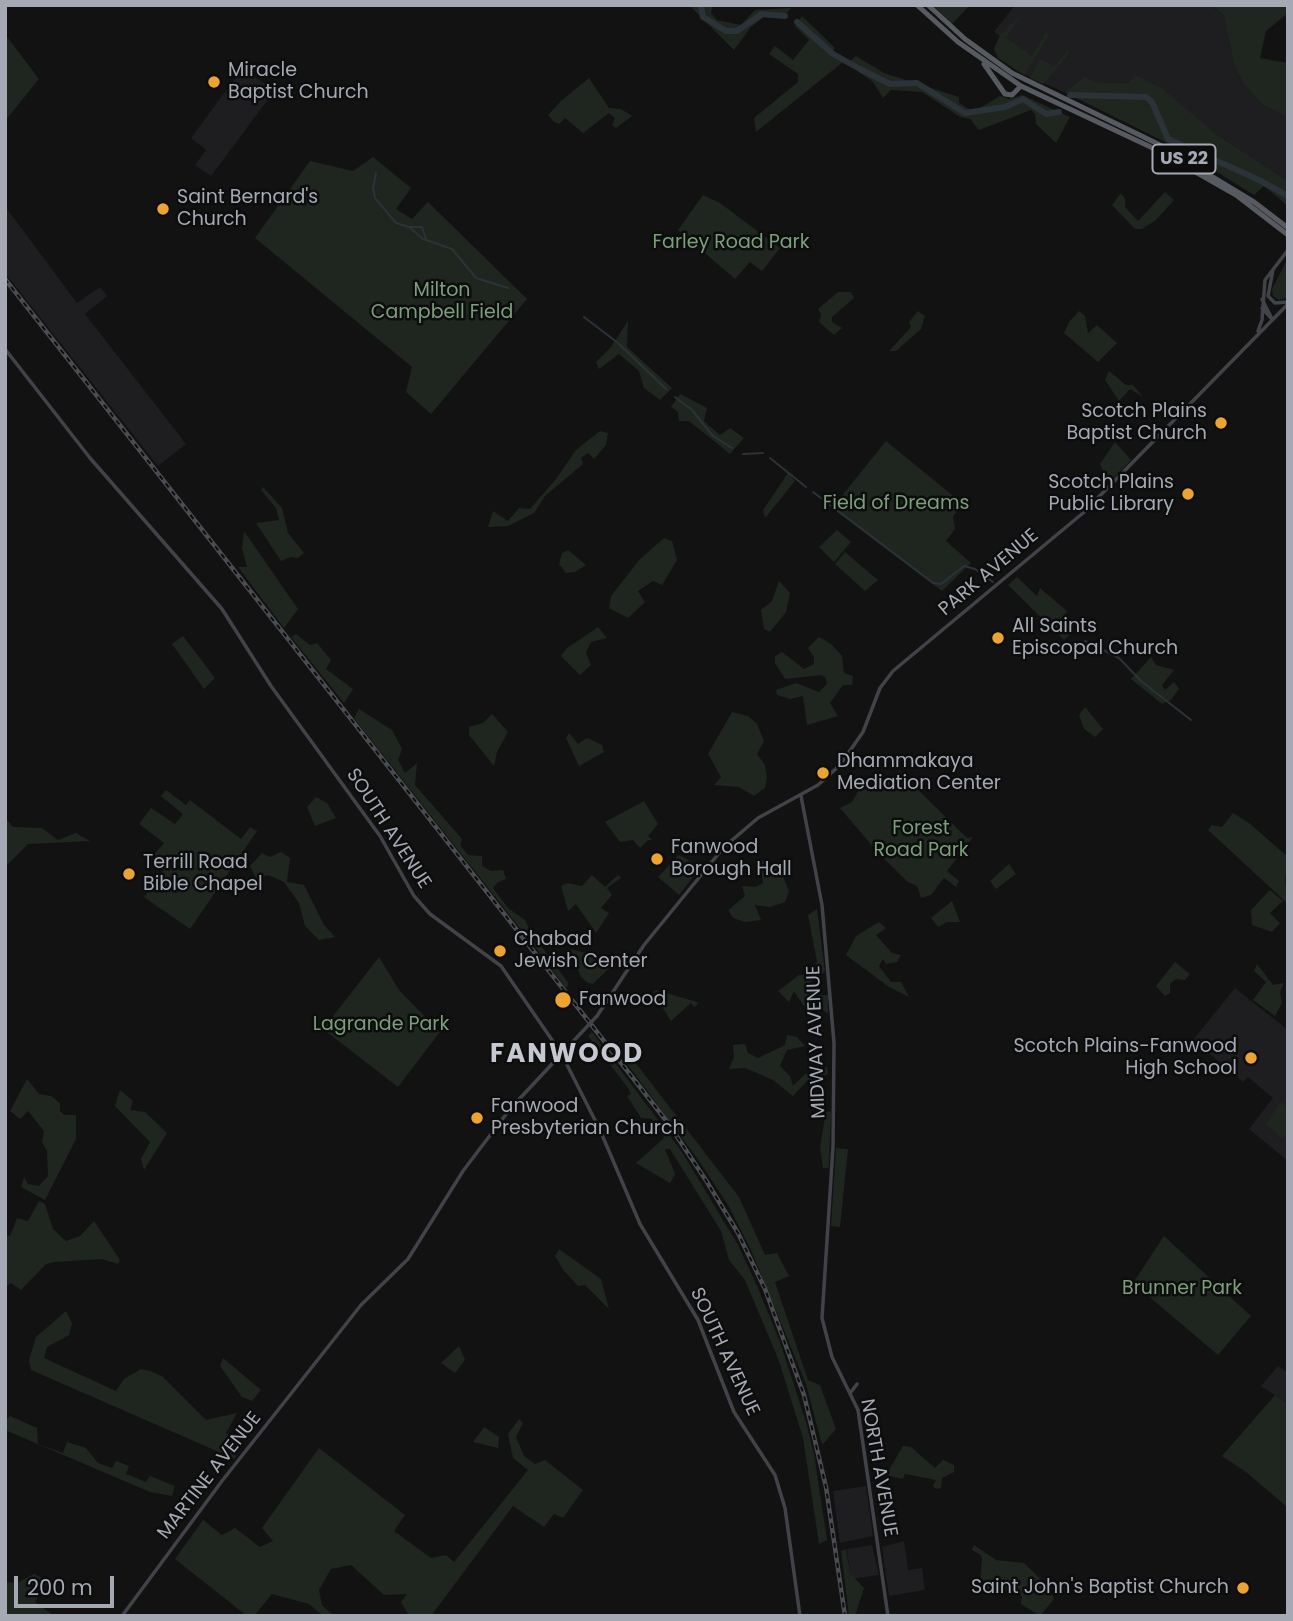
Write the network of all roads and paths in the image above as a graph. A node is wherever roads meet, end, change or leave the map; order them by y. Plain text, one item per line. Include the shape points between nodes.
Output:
1 (917, 5) edge
2 (928, 5) edge
3 (980, 59) junction
4 (1021, 86) junction
5 (1061, 101) junction
6 (1071, 105) junction
7 (1288, 228) edge
8 (1288, 235) edge
9 (1288, 250) edge
10 (1273, 267) junction
11 (1262, 299) junction
12 (1288, 303) edge
13 (1262, 308) junction
14 (1272, 319) junction
15 (1255, 336) junction
16 (5, 349) edge
17 (801, 796) junction
18 (597, 1016) joint
19 (561, 1053) junction
20 (821, 1290) joint
21 (857, 1384) dead end
22 (851, 1392) junction
23 (122, 1616) edge
24 (800, 1616) edge
25 (888, 1616) edge

1 - 3 highway, US 22
2 - 5 highway, US 22 via 1000,65
3 - 4 highway, US 22
3 - 4 highway via 1005,94 1012,95
4 - 5 highway, US 22
5 - 6 highway, US 22
6 - 7 highway, US 22 via 1139,134 1219,179
6 - 8 highway, US 22 via 1205,177
9 - 10 main road
10 - 11 main road via 1263,285
10 - 12 main road via 1268,295 1275,303
11 - 13 main road
11 - 14 main road
12 - 14 main road, PARK AVENUE
13 - 14 main road
13 - 15 main road
14 - 15 main road, PARK AVENUE
15 - 17 main road, PARK AVENUE via 1083,513 884,682 863,732 844,760
16 - 19 main road, SOUTH AVENUE via 102,472 222,610 273,689 373,824 414,896 429,914 501,966
17 - 18 main road, PARK AVENUE via 765,813 724,847 644,945
17 - 20 main road, MIDWAY AVENUE via 822,905 834,1043 833,1147
18 - 19 main road, MARTINE AVENUE, bridge
19 - 23 main road, MARTINE AVENUE via 510,1108 476,1152 408,1259 361,1305
19 - 24 main road, SOUTH AVENUE via 640,1224 698,1320 734,1412 775,1475 785,1508
20 - 22 main road, NORTH AVENUE via 826,1341
21 - 22 main road
22 - 25 main road, NORTH AVENUE via 859,1417

